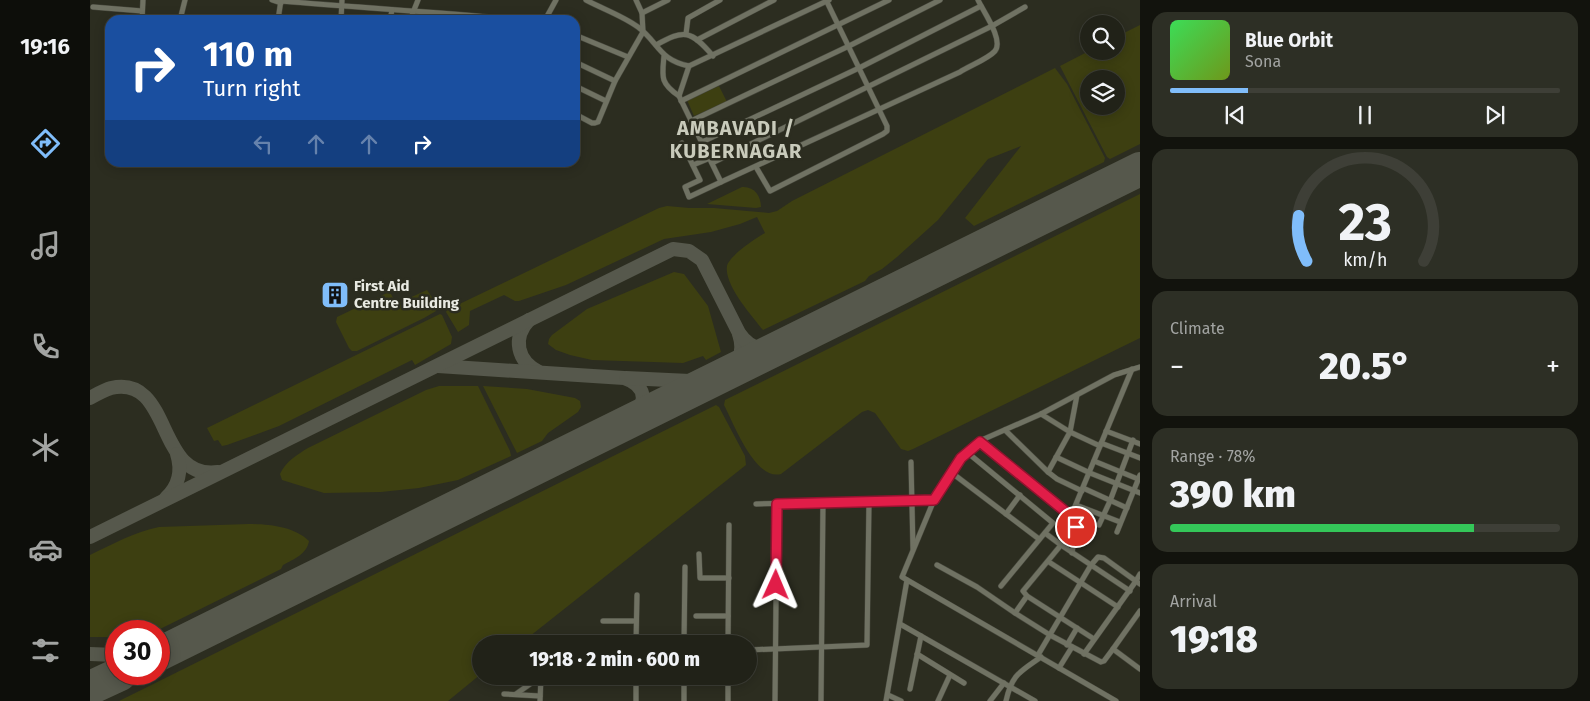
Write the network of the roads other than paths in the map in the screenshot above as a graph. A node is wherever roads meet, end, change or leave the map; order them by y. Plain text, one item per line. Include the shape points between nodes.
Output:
1 (143, 0) edge
2 (185, 0) edge
3 (272, 0) edge
4 (342, 0) edge
5 (418, 0) edge
6 (556, 0) edge
7 (586, 0) edge
8 (636, 0) edge
9 (668, 0) edge
10 (720, 0) edge
11 (774, 0) edge
12 (827, 0) edge
13 (889, 0) edge
14 (940, 0) edge
15 (281, 1) edge
16 (979, 3) edge
17 (342, 6) junction
18 (93, 7) dead end
19 (1025, 7) dead end
20 (392, 10) junction
21 (142, 11) junction
22 (413, 12) junction
23 (642, 14) junction
24 (142, 15) edge
25 (181, 15) edge
26 (279, 15) edge
27 (341, 15) edge
28 (391, 15) edge
29 (412, 15) edge
30 (473, 15) edge
31 (548, 15) edge
32 (838, 25) junction
33 (992, 26) junction
34 (644, 32) junction
35 (686, 34) junction
36 (580, 37) edge
37 (697, 40) junction
38 (656, 45) junction
39 (849, 46) junction
40 (664, 56) junction
41 (713, 56) junction
42 (628, 57) junction
43 (580, 64) edge
44 (689, 66) junction
45 (859, 68) junction
46 (615, 81) junction
47 (868, 86) junction
48 (580, 88) edge
49 (680, 98) junction
50 (606, 101) junction
51 (878, 109) junction
52 (580, 117) edge
53 (691, 121) junction
54 (682, 142) dead end
55 (702, 142) junction
56 (711, 160) junction
57 (693, 165) junction
58 (756, 167) junction
59 (721, 182) junction
60 (1139, 366) edge
61 (1132, 369) junction
62 (1077, 395) junction
63 (1041, 414) junction
64 (1005, 430) junction
65 (1106, 431) junction
66 (1070, 432) junction
67 (1133, 440) junction
68 (980, 442) junction
69 (1101, 444) junction
70 (1140, 444) edge
71 (968, 452) junction
72 (1129, 452) junction
73 (1056, 457) junction
74 (1140, 458) edge
75 (1094, 461) junction
76 (911, 462) dead end
77 (1121, 471) junction
78 (1048, 472) junction
79 (952, 473) junction
80 (1090, 473) junction
81 (1139, 477) edge
82 (1116, 484) junction
83 (1082, 490) junction
84 (1133, 490) junction
85 (1140, 493) edge
86 (1020, 495) junction
87 (934, 500) junction
88 (912, 501) junction
89 (823, 502) junction
90 (869, 502) junction
91 (1110, 502) junction
92 (756, 504) dead end
93 (777, 504) junction
94 (1076, 505) junction
95 (1126, 508) junction
96 (1006, 514) junction
97 (1071, 516) junction
98 (1103, 516) junction
99 (1120, 522) junction
100 (729, 525) dead end
101 (1099, 525) dead end
102 (1117, 532) dead end
103 (1045, 533) junction
104 (1040, 539) junction
105 (1061, 545) junction
106 (913, 551) junction
107 (1072, 552) junction
108 (699, 554) dead end
109 (1049, 562) junction
110 (937, 565) dead end
111 (1091, 565) junction
112 (685, 566) dead end
113 (1140, 574) edge
114 (728, 578) junction
115 (907, 580) junction
116 (1080, 583) junction
117 (1138, 583) edge
118 (1001, 586) dead end
119 (1130, 591) junction
120 (636, 595) dead end
121 (1027, 596) junction
122 (1118, 607) junction
123 (1140, 611) edge
124 (1015, 613) junction
125 (696, 616) dead end
126 (728, 616) junction
127 (1060, 617) junction
128 (636, 621) junction
129 (603, 622) dead end
130 (900, 624) junction
131 (1077, 628) junction
132 (636, 635) edge
133 (684, 635) edge
134 (728, 635) edge
135 (1050, 635) junction
136 (921, 636) junction
137 (1094, 638) junction
138 (821, 646) junction
139 (1069, 646) junction
140 (776, 648) junction
141 (757, 649) edge
142 (1113, 649) junction
143 (917, 654) junction
144 (1084, 654) junction
145 (1039, 656) junction
146 (1059, 668) junction
147 (1140, 669) edge
148 (950, 675) junction
149 (964, 683) dead end
150 (530, 685) edge
151 (540, 685) edge
152 (636, 685) edge
153 (684, 685) edge
154 (728, 685) edge
155 (1007, 685) junction
156 (910, 689) dead end
157 (504, 694) dead end
158 (516, 694) junction
159 (888, 694) junction
160 (540, 698) edge
161 (636, 701) edge
162 (684, 701) edge
163 (728, 701) edge
164 (775, 701) edge
165 (821, 701) edge
166 (886, 701) edge
167 (901, 701) edge
168 (938, 701) edge
169 (990, 701) edge
170 (1006, 701) edge
171 (1035, 701) edge
172 (1116, 701) edge

1 - 21 street
2 - 25 street
3 - 15 street
4 - 17 street
5 - 22 street
6 - 31 street
7 - 34 street
8 - 23 street
9 - 23 street
10 - 35 street via 688,18
11 - 37 street
12 - 32 street
12 - 41 street
13 - 32 street
14 - 39 street
15 - 17 street
15 - 26 street
16 - 33 street
16 - 45 street
17 - 20 street
17 - 27 street
18 - 21 street
19 - 33 street
20 - 22 street
20 - 28 street
21 - 24 street
22 - 29 street
22 - 30 street
23 - 34 street
32 - 39 street
32 - 49 street
33 - 47 street
33 - 51 street via 998,42 993,53 960,72
34 - 38 street
34 - 42 street
35 - 37 street
35 - 38 street via 675,34
36 - 42 street
37 - 41 street
38 - 40 street
39 - 45 street
39 - 53 street
40 - 44 street
40 - 49 street via 662,72 667,88
41 - 44 street
42 - 46 street
43 - 46 street
44 - 49 street
45 - 47 street
45 - 55 street
46 - 50 street
47 - 51 street
47 - 56 street
48 - 50 street
49 - 53 street
50 - 52 street via 597,123
51 - 58 street
51 - 58 street via 887,131 770,191
53 - 55 street
54 - 57 street
55 - 56 street
56 - 57 street
56 - 59 street
57 - 59 street via 700,180 685,187 689,197
58 - 59 street
60 - 61 street
61 - 62 street
61 - 65 street
62 - 63 street
62 - 66 street
63 - 64 street
63 - 66 street
64 - 68 street
64 - 78 street
65 - 67 street
65 - 69 street
66 - 69 street
66 - 73 street
67 - 70 street
67 - 72 street
68 - 71 street
68 - 97 street
69 - 72 street
69 - 75 street
71 - 79 street
71 - 86 street
72 - 74 street
72 - 77 street
73 - 78 street
73 - 80 street
75 - 77 street
75 - 80 street
76 - 88 street
77 - 81 street
77 - 82 street
78 - 83 street
79 - 87 street
79 - 96 street
80 - 82 street
80 - 83 street
81 - 84 street
82 - 84 street
82 - 91 street
83 - 91 street
83 - 94 street
84 - 85 street
84 - 95 street
86 - 96 street
86 - 103 street via 1053,523
87 - 88 street
87 - 106 street
88 - 90 street
88 - 106 street
89 - 90 street
89 - 93 street
89 - 138 street
90 - 138 street via 868,644
91 - 95 street
91 - 98 street
92 - 93 street
93 - 140 street
94 - 97 street
94 - 98 street
95 - 99 street
96 - 104 street
97 - 107 street via 1076,527
98 - 99 street
98 - 101 street
99 - 102 street
100 - 114 street
103 - 104 street
103 - 105 street
104 - 118 street
105 - 107 street
105 - 109 street
106 - 115 street via 902,577
107 - 111 street
108 - 114 street via 700,578
109 - 116 street
109 - 121 street via 1023,591
110 - 124 street
111 - 116 street
111 - 117 street via 1098,557 1104,558
111 - 119 street
112 - 133 street
113 - 117 street
114 - 126 street
115 - 130 street
115 - 145 street
116 - 122 street
116 - 127 street
117 - 119 street
119 - 122 street
120 - 128 street
121 - 124 street
121 - 127 street
122 - 137 street
123 - 142 street
124 - 135 street
125 - 126 street
126 - 134 street
127 - 131 street
127 - 135 street
128 - 129 street
128 - 132 street
130 - 136 street
130 - 159 street
131 - 137 street
131 - 139 street
135 - 139 street
135 - 145 street
136 - 143 street
136 - 155 street
137 - 144 street
138 - 140 street
138 - 165 street
139 - 144 street
139 - 146 street
140 - 141 street
140 - 164 street
142 - 144 street via 1102,662
142 - 147 street
143 - 148 street
143 - 156 street
145 - 146 street
145 - 155 street
146 - 172 street
148 - 149 street
148 - 168 street
150 - 158 street
151 - 160 street
152 - 161 street
153 - 162 street
154 - 163 street
155 - 169 street
155 - 170 street
155 - 171 street
157 - 158 street
158 - 160 street
159 - 166 street
159 - 167 street

